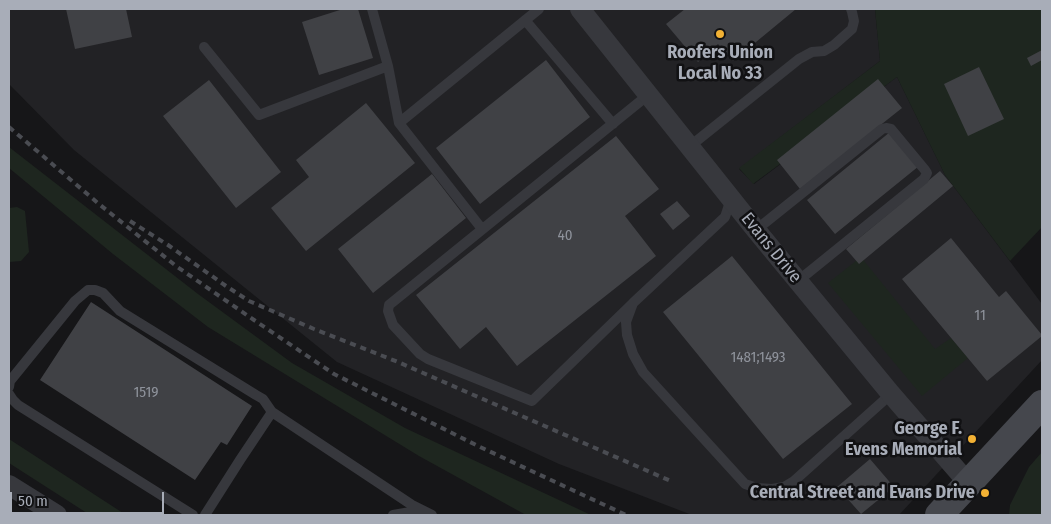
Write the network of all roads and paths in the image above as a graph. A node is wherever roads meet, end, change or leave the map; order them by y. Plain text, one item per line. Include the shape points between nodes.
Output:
1 (372, 9) edge
2 (539, 9) edge
3 (580, 9) edge
4 (851, 9) edge
5 (525, 20) junction
6 (204, 47) dead end
7 (388, 66) junction
8 (648, 95) junction
9 (399, 123) junction
10 (612, 124) junction
11 (689, 147) junction
12 (732, 199) junction
13 (482, 229) junction
14 (756, 230) junction
15 (798, 282) junction
16 (633, 303) junction
17 (9, 387) edge
18 (891, 394) junction
19 (11, 397) edge
20 (1042, 404) edge
21 (272, 412) junction
22 (9, 484) edge
23 (968, 484) junction
24 (422, 510) junction
25 (57, 515) edge
26 (192, 515) edge
27 (205, 515) edge
28 (393, 515) edge
29 (432, 515) edge
30 (939, 515) edge

1 - 7 lane
2 - 5 lane
3 - 8 street, Evans Drive
4 - 11 lane via 852,29 834,45 799,59
5 - 9 lane
5 - 10 lane
6 - 7 lane via 259,115
7 - 9 lane
8 - 10 lane
8 - 11 street, Evans Drive
9 - 13 lane
10 - 13 lane
11 - 12 street, Evans Drive
12 - 14 street, Evans Drive
12 - 16 lane via 725,217
13 - 16 lane via 389,305 393,325 428,359 532,401
14 - 15 street, Evans Drive
14 - 15 lane via 882,129 891,129 925,170 924,179
15 - 18 street, Evans Drive
16 - 18 lane via 626,322 627,335 643,372 745,484 772,489 794,481
17 - 21 lane via 75,301 88,290 95,290 103,293 120,311 256,395
18 - 23 street, Evans Drive
19 - 26 lane via 18,405
20 - 23 main road
21 - 24 lane
21 - 27 lane
22 - 25 street
23 - 30 main road
24 - 28 lane
24 - 29 lane

